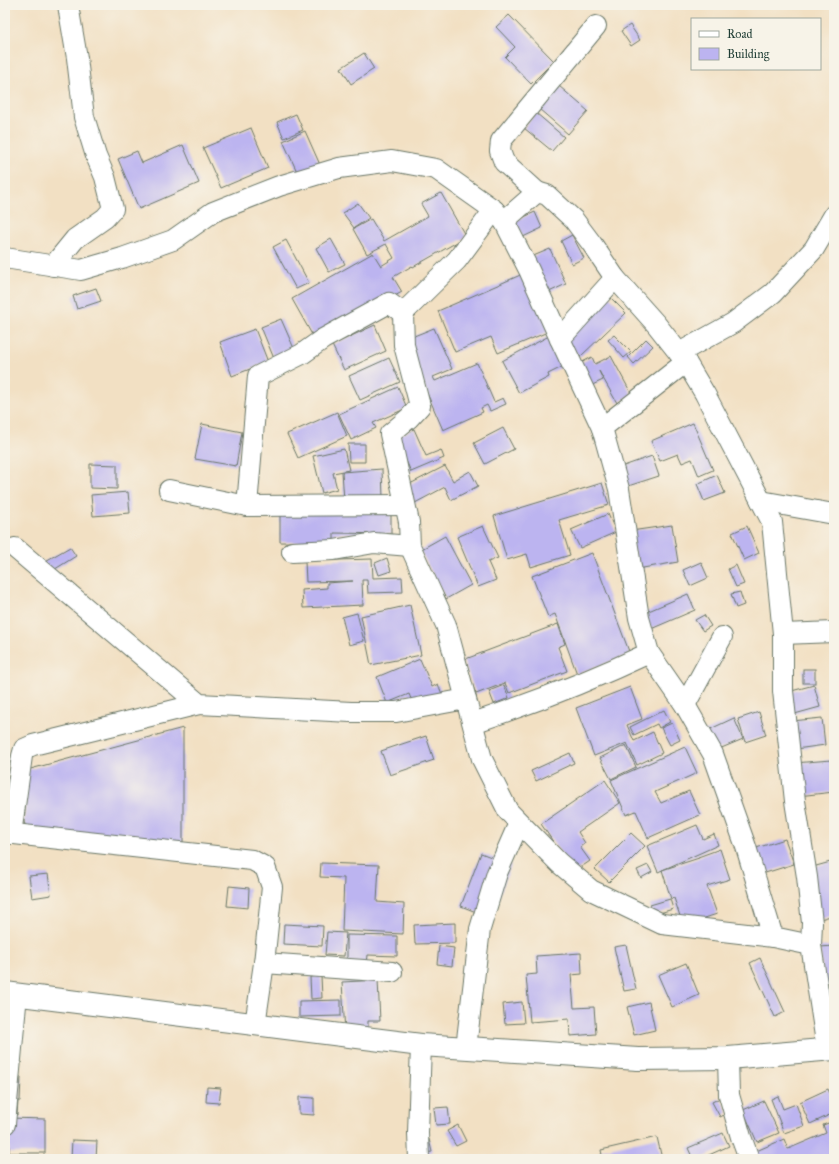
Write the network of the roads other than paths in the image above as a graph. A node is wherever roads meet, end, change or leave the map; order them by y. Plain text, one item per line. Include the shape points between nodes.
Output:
1 (68, 5) edge
2 (596, 26) dead end
3 (538, 192) junction
4 (499, 215) junction
5 (834, 215) edge
6 (5, 258) edge
7 (53, 266) junction
8 (615, 278) junction
9 (403, 313) junction
10 (560, 339) junction
11 (683, 358) junction
12 (602, 428) junction
13 (169, 490) dead end
14 (760, 501) junction
15 (405, 505) junction
16 (247, 506) junction
17 (834, 514) edge
18 (410, 546) junction
19 (15, 548) dead end
20 (292, 552) dead end
21 (834, 632) edge
22 (783, 634) junction
23 (722, 636) dead end
24 (650, 653) junction
25 (466, 699) junction
26 (199, 704) junction
27 (685, 705) junction
28 (474, 723) junction
29 (520, 823) junction
30 (8, 833) edge
31 (774, 937) junction
32 (811, 945) junction
33 (264, 963) junction
34 (392, 972) dead end
35 (11, 994) edge
36 (255, 1025) junction
37 (421, 1045) junction
38 (466, 1048) junction
39 (832, 1050) edge
40 (728, 1058) junction
41 (5, 1124) edge
42 (419, 1159) edge
43 (749, 1159) edge

1 - 7 street via 84,117 105,177 113,210 75,239
2 - 3 street via 501,141 500,151 504,162
3 - 4 street
3 - 8 street via 547,195 574,220
4 - 7 street via 436,169 392,161 339,168 279,186 213,212 173,240 122,258 81,270
4 - 9 street
4 - 10 street via 529,270
5 - 11 street via 814,249 773,293
6 - 7 street
8 - 10 street
8 - 11 street
9 - 15 street via 404,345 420,406 390,434
9 - 16 street via 389,303 323,339 302,354 258,376
10 - 12 street
11 - 12 street
11 - 14 street via 705,394
12 - 24 street via 620,489 639,618
13 - 16 street
14 - 17 street
14 - 22 street via 772,522
15 - 16 street
15 - 18 street
18 - 20 street via 374,543 334,550
18 - 25 street via 446,625
19 - 26 street
21 - 22 street
22 - 32 street via 782,691 807,877 812,923
23 - 27 street
24 - 27 street
24 - 28 street via 529,704
25 - 26 street via 396,712
25 - 28 street
26 - 30 street via 24,749
27 - 31 street via 713,754
28 - 29 street via 482,759 508,811
29 - 31 street via 559,863 591,890 662,924
29 - 38 street via 497,873 480,929
30 - 33 street via 252,860 265,867 272,886
31 - 32 street
32 - 39 street
33 - 34 street
33 - 36 street
35 - 36 main road
35 - 41 street
36 - 37 main road
37 - 38 main road
37 - 42 street
38 - 40 main road via 638,1059
39 - 40 main road
40 - 43 street via 729,1095

